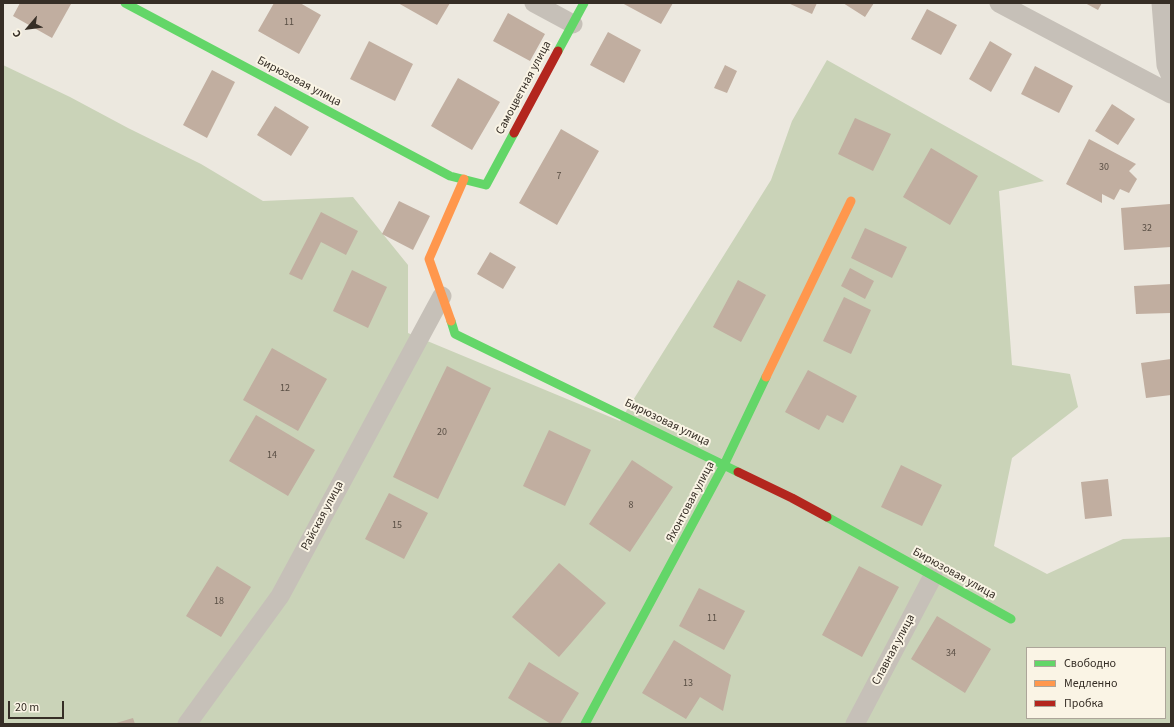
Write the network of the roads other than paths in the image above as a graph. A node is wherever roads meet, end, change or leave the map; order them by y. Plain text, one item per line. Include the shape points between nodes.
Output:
1 (125, 3) edge
2 (534, 3) edge
3 (584, 3) edge
4 (999, 3) edge
5 (1161, 3) edge
6 (573, 24) junction
7 (1171, 77) edge
8 (1171, 94) edge
9 (464, 179) junction
10 (486, 185) joint
11 (851, 201) dead end
12 (442, 296) junction
13 (724, 465) junction
14 (933, 576) junction
15 (1011, 619) dead end
16 (187, 724) edge
17 (585, 724) edge
18 (855, 724) edge

1 - 9 street, Бирюзовая улица via 450,176
2 - 6 street
3 - 6 street, Самоцветная улица
4 - 8 street
5 - 7 street via 1166,65
6 - 10 street, Самоцветная улица
9 - 10 street, Бирюзовая улица
9 - 12 street, Бирюзовая улица via 429,259
11 - 13 street, Яхонтовая улица
12 - 13 street, Бирюзовая улица via 455,334
12 - 16 street, Райская улица via 280,596
13 - 14 street, Бирюзовая улица via 792,498
13 - 17 street, Яхонтовая улица
14 - 15 street, Бирюзовая улица
14 - 18 street, Славная улица

